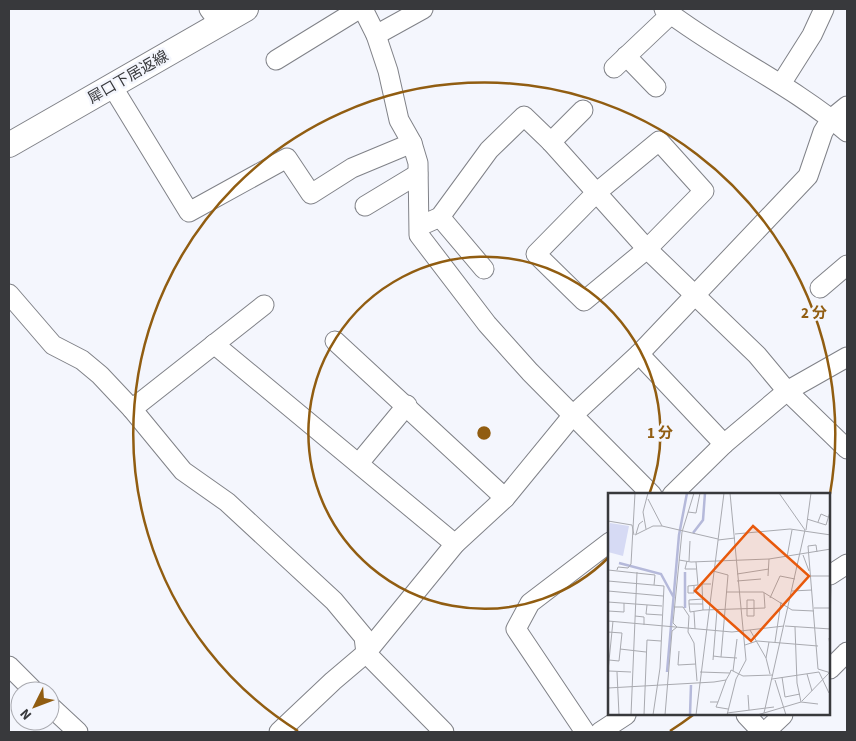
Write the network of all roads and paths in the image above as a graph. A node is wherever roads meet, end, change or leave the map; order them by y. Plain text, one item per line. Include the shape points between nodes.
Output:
1 (246, 9) edge
2 (359, 9) edge
3 (363, 9) edge
4 (423, 9) edge
5 (824, 9) edge
6 (668, 12) edge
7 (215, 16) edge
8 (376, 35) junction
9 (276, 60) dead end
10 (781, 84) junction
11 (112, 86) junction
12 (656, 87) dead end
13 (847, 106) edge
14 (583, 110) dead end
15 (831, 119) junction
16 (847, 132) edge
17 (551, 142) junction
18 (412, 143) junction
19 (9, 145) edge
20 (418, 174) junction
21 (596, 193) junction
22 (364, 206) dead end
23 (440, 217) junction
24 (420, 226) junction
25 (647, 248) junction
26 (847, 265) edge
27 (484, 269) dead end
28 (820, 288) dead end
29 (9, 294) edge
30 (696, 296) junction
31 (264, 305) dead end
32 (336, 341) dead end
33 (214, 344) junction
34 (639, 354) junction
35 (847, 357) edge
36 (787, 391) junction
37 (407, 405) junction
38 (132, 409) junction
39 (573, 416) junction
40 (724, 444) junction
41 (847, 449) edge
42 (359, 463) junction
43 (650, 493) edge
44 (674, 493) edge
45 (505, 498) junction
46 (455, 544) junction
47 (608, 544) edge
48 (847, 564) edge
49 (831, 574) edge
50 (847, 652) edge
51 (366, 653) junction
52 (9, 666) edge
53 (831, 668) edge
54 (24, 681) edge
55 (60, 715) edge
56 (624, 716) edge
57 (747, 716) edge
58 (782, 716) edge
59 (78, 732) edge
60 (279, 732) edge
61 (444, 732) edge
62 (585, 732) edge
63 (600, 732) edge
64 (764, 732) edge

1 - 7 main road, 犀口下居返線
2 - 9 street via 298,56
3 - 8 street
4 - 8 street
5 - 10 street via 812,35
6 - 10 street
6 - 12 street via 620,62
7 - 11 main road, 犀口下居返線
8 - 18 street via 399,120
10 - 15 street
11 - 18 street via 189,212 287,158 310,194 352,168
11 - 19 main road, 犀口下居返線
13 - 15 street
14 - 17 street
15 - 16 street
15 - 30 street via 817,146 808,176
17 - 21 street
17 - 23 street via 524,116 489,150
18 - 20 street
20 - 22 street
20 - 24 street
21 - 25 street
21 - 25 street via 659,141 704,191
21 - 25 street via 536,254 584,301
23 - 24 street
23 - 27 street
24 - 39 street via 419,235 487,324
25 - 30 street
26 - 28 street
29 - 38 street via 53,345 82,360
30 - 34 street
30 - 36 street via 757,355
31 - 33 street
32 - 37 street
33 - 38 street
33 - 42 street
34 - 39 street
34 - 40 street
35 - 36 street
36 - 40 street
36 - 41 street
37 - 42 street
37 - 45 street
38 - 51 street via 183,471 228,502 334,601 364,638
39 - 43 street
39 - 45 street
40 - 44 street
42 - 46 street
45 - 46 street
46 - 51 street
47 - 62 street via 530,603 516,629
48 - 49 street
50 - 53 street
51 - 60 street
51 - 61 street
52 - 54 street
55 - 59 street
56 - 63 street
57 - 64 street
58 - 64 street

